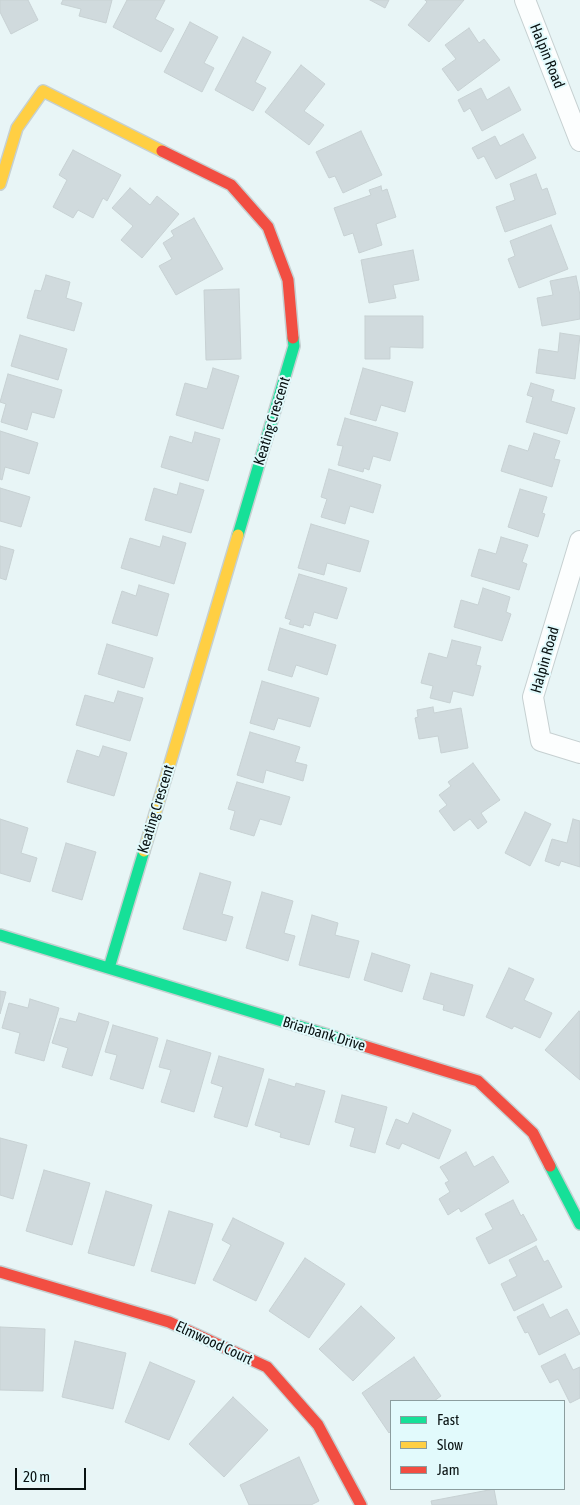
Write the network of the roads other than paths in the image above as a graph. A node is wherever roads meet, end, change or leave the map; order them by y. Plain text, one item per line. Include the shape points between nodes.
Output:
1 (524, 0) edge
2 (579, 132) edge
3 (0, 184) edge
4 (580, 541) edge
5 (580, 753) edge
6 (0, 935) edge
7 (109, 968) junction
8 (580, 1224) edge
9 (0, 1272) edge
10 (361, 1505) edge

1 - 2 street, Halpin Road
3 - 7 street, Keating Crescent via 17,128 43,91 231,186 268,227 288,280 294,346
4 - 5 street, Halpin Road via 533,697 541,741
6 - 7 street, Briarbank Drive
7 - 8 street, Briarbank Drive via 478,1081 533,1133
9 - 10 street, Elmwood Court via 169,1322 266,1366 318,1424

